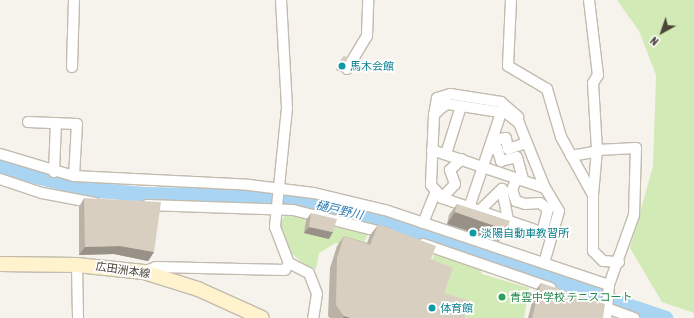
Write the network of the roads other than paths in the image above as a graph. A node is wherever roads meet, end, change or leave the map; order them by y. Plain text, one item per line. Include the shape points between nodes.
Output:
1 (74, 0) edge
2 (281, 0) edge
3 (368, 0) edge
4 (510, 0) edge
5 (589, 0) edge
6 (72, 66) dead end
7 (347, 69) edge
8 (461, 106) junction
9 (501, 113) junction
10 (434, 115) junction
11 (28, 122) dead end
12 (56, 123) junction
13 (520, 125) junction
14 (527, 143) junction
15 (491, 145) junction
16 (432, 150) junction
17 (595, 151) junction
18 (0, 154) edge
19 (446, 154) junction
20 (571, 156) junction
21 (462, 160) junction
22 (483, 167) junction
23 (54, 172) junction
24 (74, 176) junction
25 (0, 179) edge
26 (520, 179) junction
27 (279, 187) junction
28 (545, 188) junction
29 (439, 195) junction
30 (593, 195) junction
31 (110, 204) edge
32 (132, 204) edge
33 (277, 209) junction
34 (474, 209) junction
35 (508, 221) junction
36 (423, 223) junction
37 (546, 234) junction
38 (395, 235) edge
39 (410, 240) edge
40 (619, 262) junction
41 (289, 263) junction
42 (544, 263) junction
43 (0, 264) edge
44 (77, 265) junction
45 (144, 272) junction
46 (609, 285) junction
47 (559, 291) edge
48 (580, 298) edge
49 (607, 313) edge
50 (78, 318) edge
51 (262, 318) edge
52 (313, 318) edge
53 (634, 318) edge

1 - 6 street
2 - 27 street via 287,108
3 - 7 street via 367,36
4 - 20 street via 508,66 547,89 556,125
5 - 17 street via 598,75 593,83
8 - 9 street
8 - 10 street via 447,104
8 - 19 street
9 - 13 street
9 - 15 street
10 - 13 street via 437,98 450,94 501,102 517,114
10 - 16 street
11 - 12 street
12 - 23 street
12 - 24 street via 77,124
13 - 14 street
14 - 15 street via 508,149 506,138
14 - 28 street
15 - 22 street
15 - 26 street via 497,148 501,161 517,157
16 - 19 street
16 - 29 street via 431,185
17 - 20 street
17 - 30 street
17 - 40 street via 636,148 634,215
18 - 23 street
19 - 21 street
20 - 30 street
21 - 22 street
21 - 29 street via 450,170 455,184
22 - 26 street
22 - 34 street
23 - 24 street
24 - 27 street
25 - 31 street via 70,200
26 - 28 street
26 - 37 street via 512,190 516,200 525,204 540,203 548,210
27 - 33 street
27 - 36 street via 356,202
28 - 37 street via 559,211 558,226
29 - 34 street
29 - 36 street
30 - 40 street via 593,251 603,261
32 - 33 street via 228,205
33 - 38 street via 315,214
33 - 41 street via 275,227
34 - 35 street
34 - 35 street via 502,189
35 - 37 street
36 - 42 street
37 - 42 street
39 - 47 street
40 - 46 street
41 - 45 street via 285,270 156,266
41 - 52 street via 309,273 317,294
42 - 46 street
43 - 44 main road, 広田洲本線
44 - 45 main road, 広田洲本線
44 - 50 street
45 - 51 main road, 広田洲本線 via 198,289
46 - 49 street
48 - 49 street
49 - 53 street

